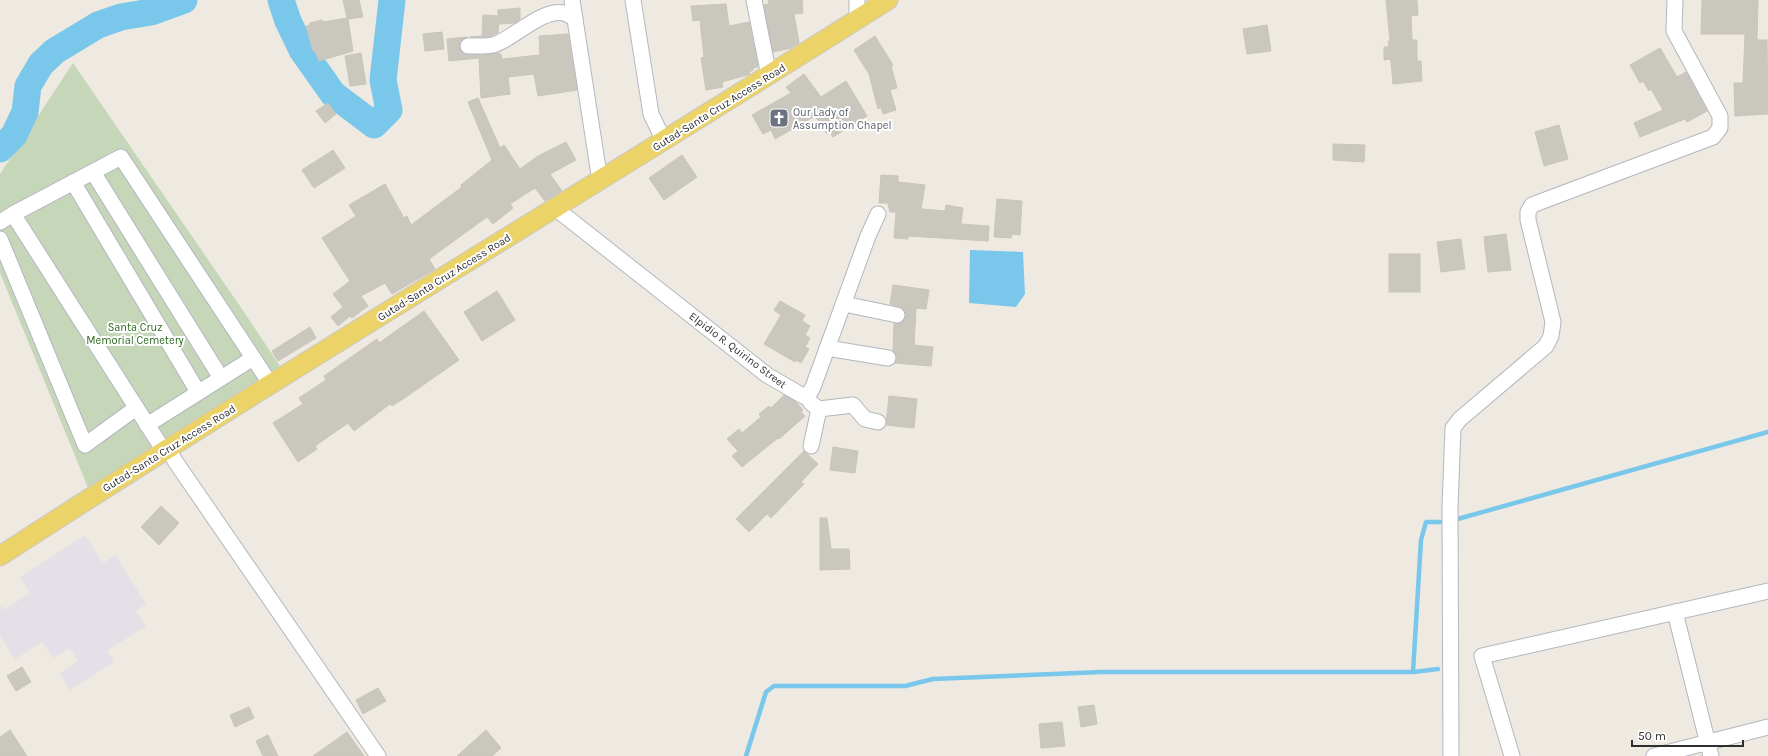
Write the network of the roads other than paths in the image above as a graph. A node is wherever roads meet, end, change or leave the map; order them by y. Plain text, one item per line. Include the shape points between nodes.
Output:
1 (572, 0) edge
2 (633, 0) edge
3 (754, 0) edge
4 (857, 0) edge
5 (888, 0) edge
6 (1675, 0) edge
7 (575, 19) junction
8 (858, 20) junction
9 (468, 46) dead end
10 (769, 76) junction
11 (664, 142) junction
12 (93, 172) junction
13 (600, 181) junction
14 (73, 182) junction
15 (555, 208) junction
16 (878, 214) dead end
17 (6, 218) edge
18 (0, 239) edge
19 (844, 304) junction
20 (897, 315) dead end
21 (828, 348) junction
22 (253, 358) junction
23 (888, 358) dead end
24 (221, 378) junction
25 (271, 384) junction
26 (198, 392) junction
27 (806, 395) junction
28 (136, 408) junction
29 (819, 409) junction
30 (878, 422) dead end
31 (147, 425) junction
32 (811, 446) dead end
33 (166, 449) junction
34 (0, 556) edge
35 (1768, 591) edge
36 (1675, 612) junction
37 (1768, 727) edge
38 (1709, 749) edge
39 (378, 756) edge
40 (1451, 756) edge
41 (1512, 756) edge
42 (1654, 756) edge

1 - 7 street
2 - 11 street via 651,114
3 - 10 street
4 - 8 street
5 - 8 main road, Gutad-Santa Cruz Access Road
6 - 40 street via 1674,31 1720,116 1720,128 1713,137 1532,205 1528,212 1528,220 1553,322 1551,336 1546,346 1453,428 1450,506
7 - 9 street via 564,13 554,14 537,19 495,45
7 - 13 street
8 - 10 main road, Gutad-Santa Cruz Access Road
10 - 11 main road, Gutad-Santa Cruz Access Road
11 - 13 main road, Gutad-Santa Cruz Access Road
12 - 14 street
12 - 22 street via 121,157
12 - 24 street
13 - 15 main road, Gutad-Santa Cruz Access Road
14 - 17 street
14 - 26 street
15 - 25 main road, Gutad-Santa Cruz Access Road
15 - 27 street, Elpidio R. Quirino Street via 767,375 800,395
16 - 19 street
17 - 28 street
18 - 28 street via 85,445
19 - 20 street
19 - 21 street
21 - 23 street
21 - 27 street via 813,387
22 - 24 street
22 - 25 street
24 - 26 street
25 - 33 main road, Gutad-Santa Cruz Access Road
26 - 31 street
27 - 29 street
28 - 31 street
29 - 30 street via 853,405 865,419
29 - 32 street
31 - 33 street
33 - 34 main road, Gutad-Santa Cruz Access Road
33 - 39 street
35 - 36 street
36 - 38 street
36 - 41 street via 1482,656
37 - 38 street
38 - 42 street

